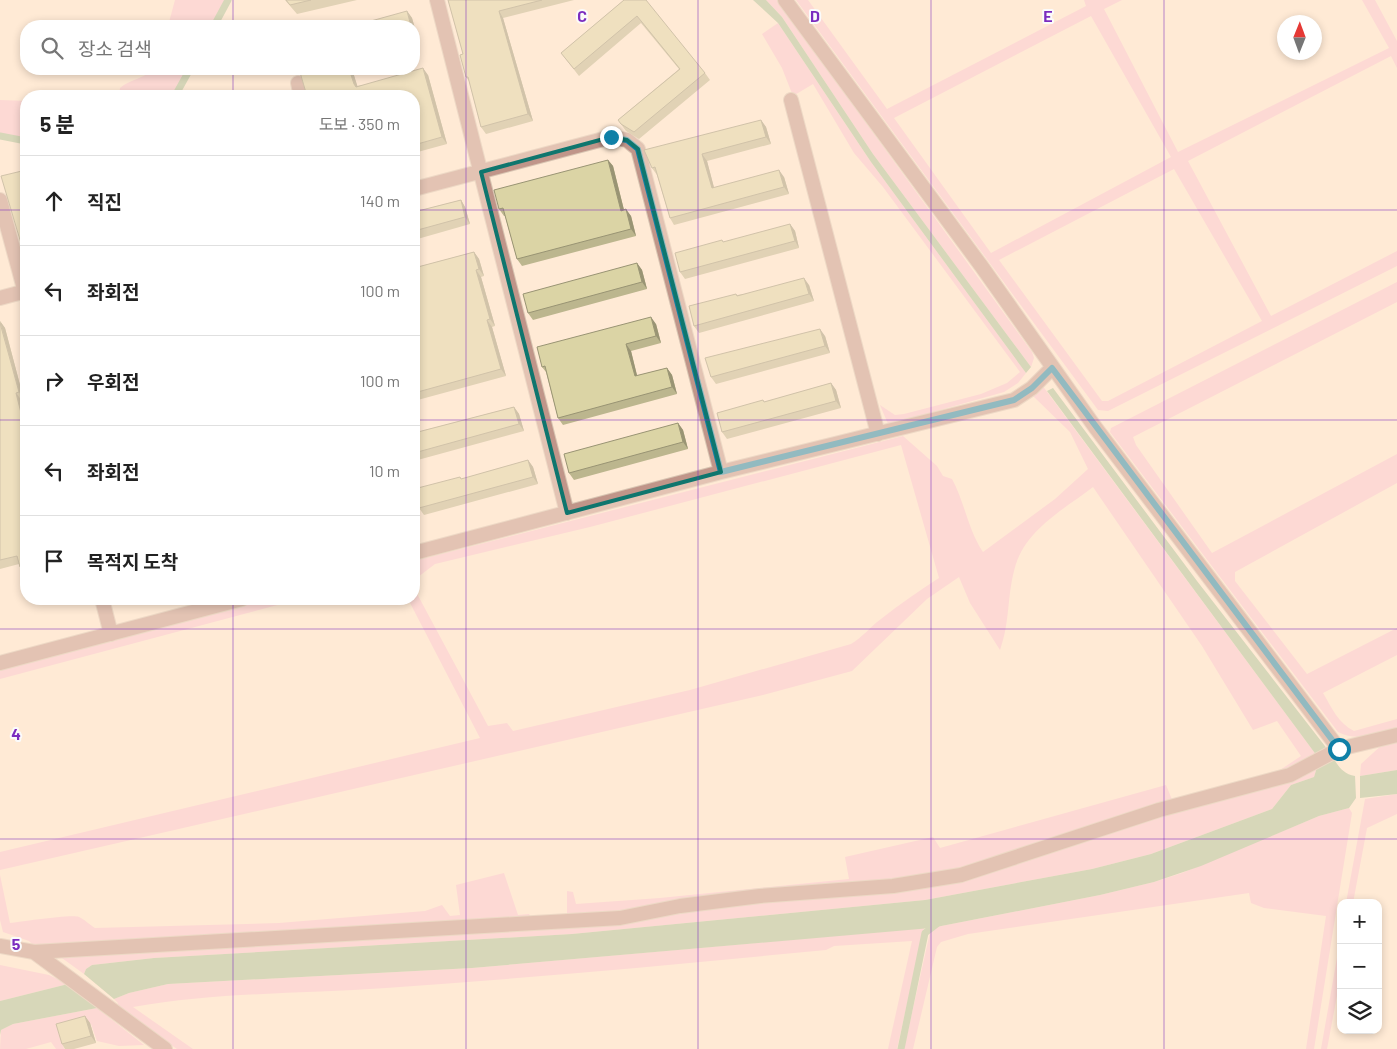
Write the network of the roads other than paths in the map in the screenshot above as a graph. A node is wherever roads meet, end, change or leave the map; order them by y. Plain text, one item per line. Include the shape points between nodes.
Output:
1 (437, 0) edge
2 (785, 0) edge
3 (791, 100) dead end
4 (480, 172) junction
5 (420, 187) edge
6 (0, 200) edge
7 (20, 272) edge
8 (20, 294) edge
9 (0, 298) edge
10 (1052, 368) junction
11 (878, 434) junction
12 (721, 472) junction
13 (567, 513) junction
14 (420, 551) edge
15 (104, 605) edge
16 (220, 605) edge
17 (111, 634) junction
18 (0, 662) edge
19 (1397, 735) edge
20 (1339, 749) junction
21 (0, 946) edge
22 (34, 952) junction
23 (165, 1049) edge

1 - 4 street
2 - 10 street via 869,111
3 - 11 street
4 - 5 street
4 - 12 street via 611,137 627,140 638,149
4 - 13 street
6 - 7 street
8 - 9 street
10 - 11 street via 1014,400
10 - 20 street
11 - 12 street
12 - 13 street
13 - 14 street
15 - 17 street
16 - 17 street
17 - 18 street
19 - 20 street
20 - 22 street via 1290,775 1159,810 961,876 925,882 760,896 680,906 620,918
21 - 22 street
22 - 23 street

